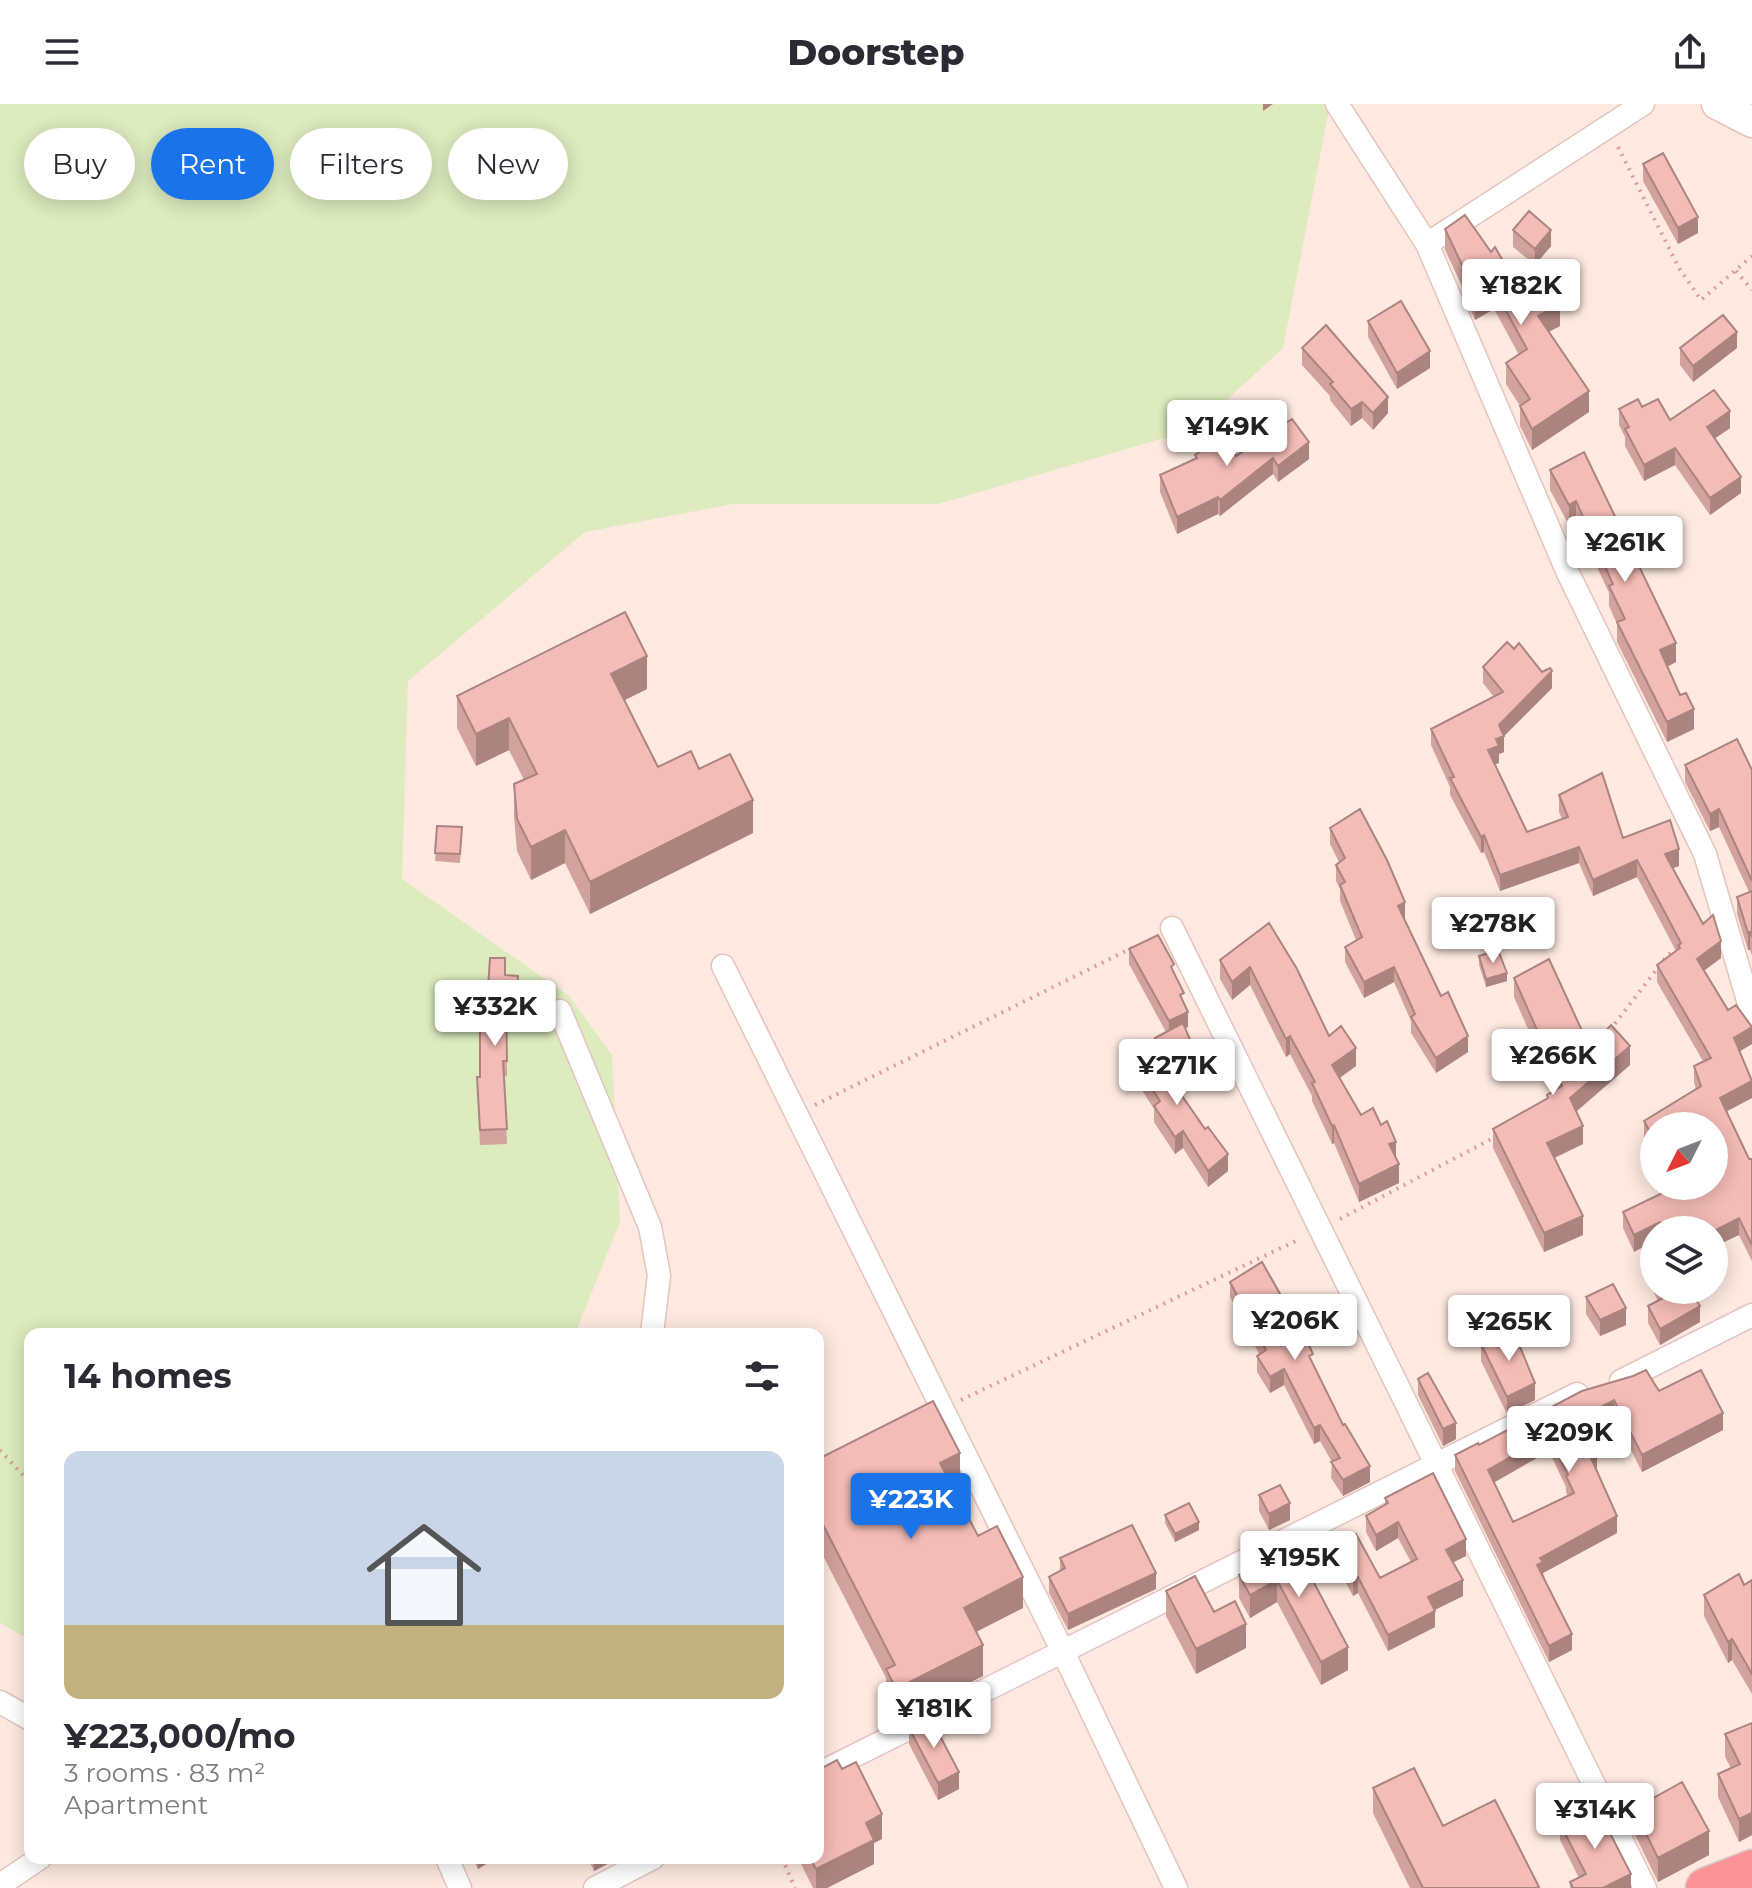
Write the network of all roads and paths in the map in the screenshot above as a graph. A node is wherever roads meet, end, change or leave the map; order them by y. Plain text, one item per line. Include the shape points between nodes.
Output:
1 (1337, 104) edge
2 (1643, 104) edge
3 (1717, 104) edge
4 (1752, 122) edge
5 (1607, 127) junction
6 (1427, 244) junction
7 (1752, 256) edge
8 (1736, 271) junction
9 (1752, 290) edge
10 (1172, 928) joint
11 (1678, 947) edge
12 (723, 966) dead end
13 (560, 1011) dead end
14 (1752, 1014) edge
15 (1607, 1033) edge
16 (797, 1114) junction
17 (1501, 1134) edge
18 (1321, 1229) junction
19 (1752, 1315) edge
20 (653, 1328) edge
21 (942, 1410) junction
22 (0, 1450) edge
23 (1434, 1466) junction
24 (24, 1476) edge
25 (1063, 1652) junction
26 (0, 1702) edge
27 (24, 1716) edge
28 (824, 1771) edge
29 (31, 1864) edge
30 (450, 1864) edge
31 (641, 1864) edge
32 (785, 1864) edge
33 (1752, 1870) edge
34 (0, 1885) edge
35 (460, 1888) edge
36 (595, 1888) edge
37 (795, 1888) edge
38 (1176, 1888) edge
39 (1645, 1888) edge
40 (1706, 1888) edge

1 - 6 street
2 - 5 street
3 - 4 main road
5 - 6 street
5 - 8 path via 1679,268 1701,300
6 - 14 street via 1568,573 1705,854
7 - 8 path
8 - 9 path
10 - 16 path
10 - 18 street
11 - 15 path
12 - 16 street
13 - 20 street via 650,1227 659,1275
16 - 21 street
17 - 18 path
18 - 21 path
18 - 23 street
19 - 23 street via 1629,1379 1577,1394
21 - 25 street
22 - 24 path
23 - 25 street
23 - 39 street
25 - 28 street
25 - 38 street
26 - 27 street
29 - 34 street
30 - 35 street
31 - 36 street
32 - 37 path
33 - 40 highway

